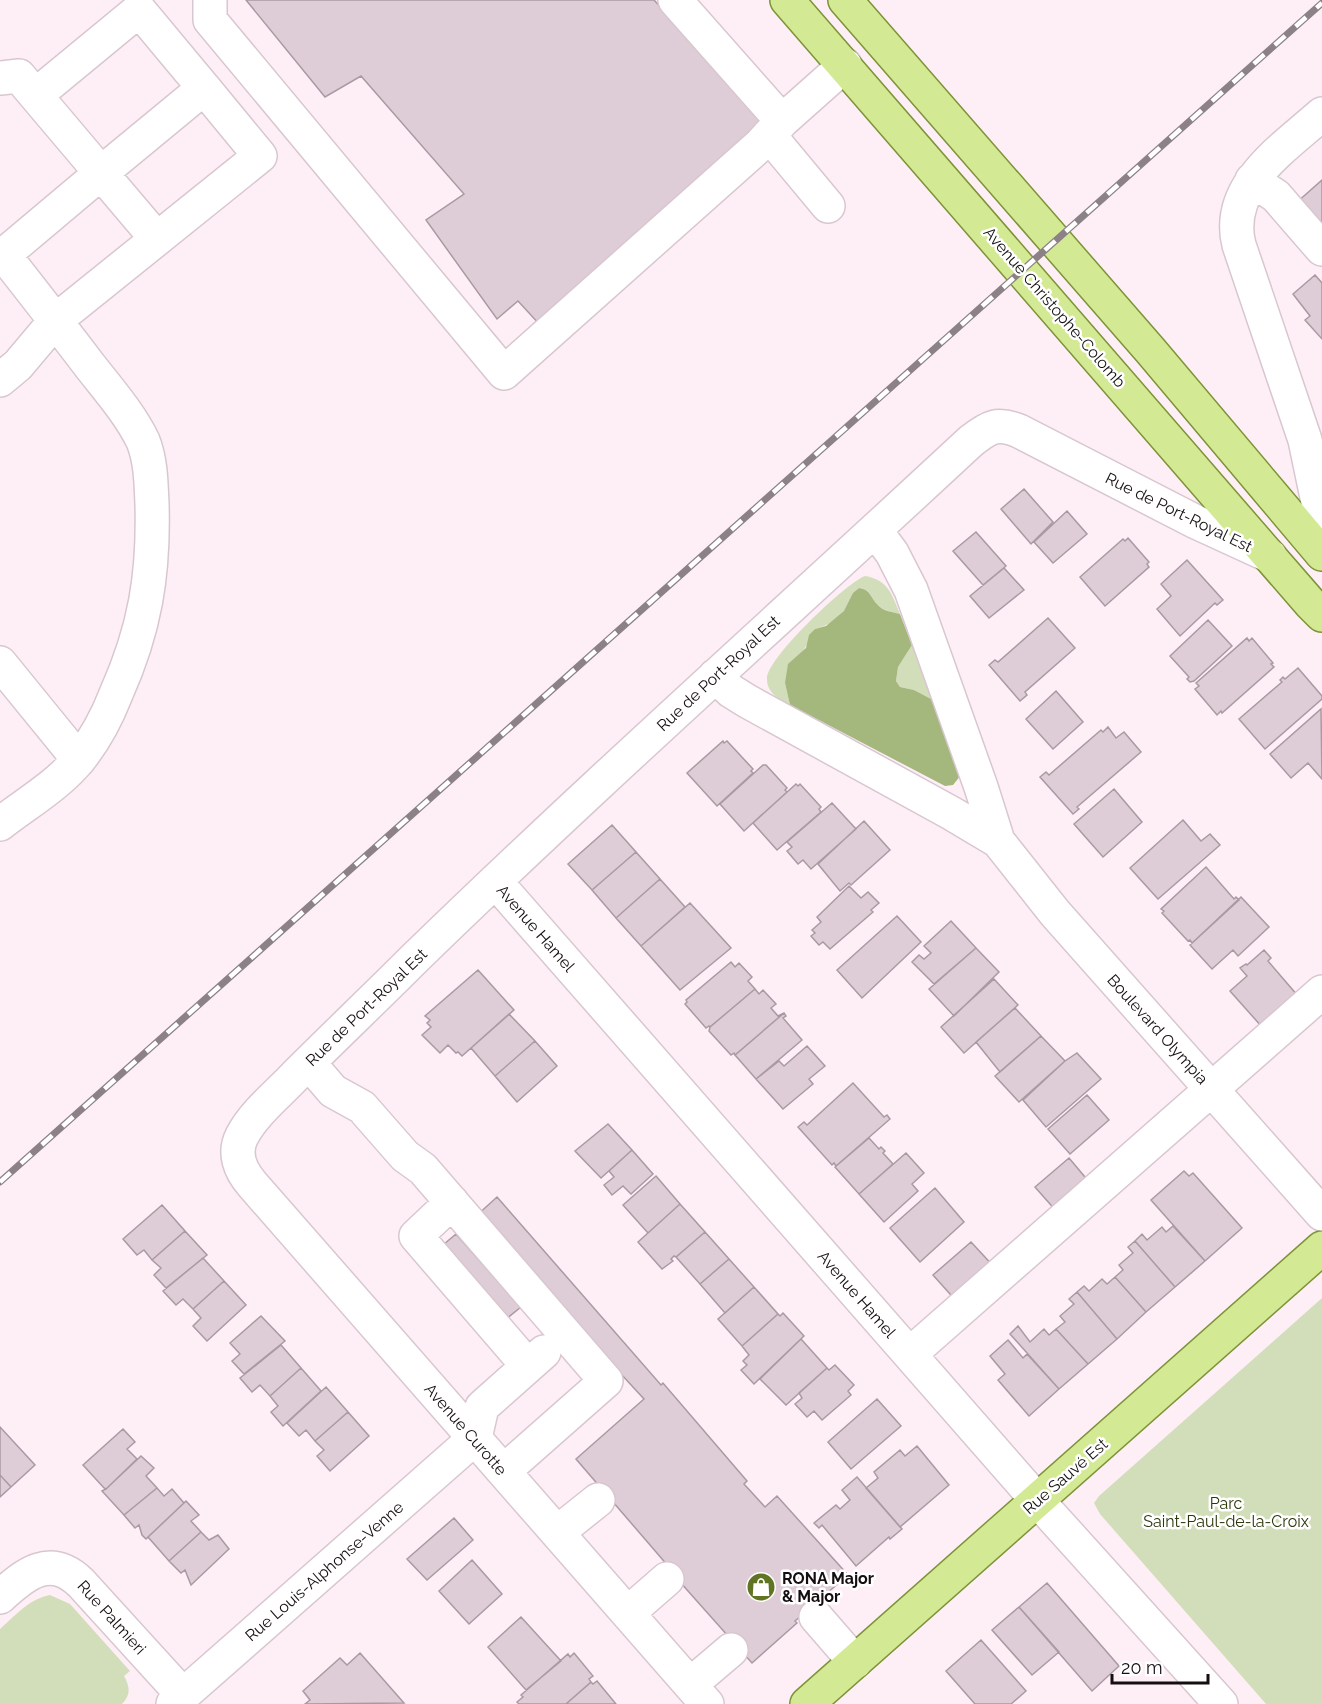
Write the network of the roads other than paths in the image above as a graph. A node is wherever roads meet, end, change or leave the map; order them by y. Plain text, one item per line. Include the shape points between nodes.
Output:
1 (210, 0) edge
2 (675, 0) edge
3 (787, 0) edge
4 (845, 0) edge
5 (845, 65) junction
6 (0, 78) edge
7 (204, 88) junction
8 (36, 95) junction
9 (1322, 114) edge
10 (776, 128) junction
11 (101, 173) junction
12 (1252, 180) junction
13 (828, 206) dead end
14 (157, 239) junction
15 (1322, 249) edge
16 (2, 256) edge
17 (56, 321) junction
18 (0, 380) edge
19 (875, 530) junction
20 (1322, 545) edge
21 (1322, 554) edge
22 (1270, 556) junction
23 (1322, 615) edge
24 (0, 663) edge
25 (715, 676) junction
26 (79, 760) junction
27 (0, 824) edge
28 (998, 841) junction
29 (495, 881) junction
30 (1322, 992) edge
31 (309, 1063) junction
32 (1212, 1090) junction
33 (238, 1147) joint
34 (452, 1202) junction
35 (1322, 1214) edge
36 (1322, 1248) edge
37 (564, 1333) junction
38 (910, 1354) junction
39 (528, 1366) junction
40 (474, 1438) junction
41 (504, 1471) junction
42 (598, 1500) dead end
43 (1037, 1500) junction
44 (558, 1532) junction
45 (667, 1579) dead end
46 (0, 1596) edge
47 (628, 1613) junction
48 (816, 1617) dead end
49 (731, 1650) dead end
50 (855, 1662) junction
51 (699, 1694) edge
52 (178, 1700) edge
53 (807, 1704) edge
54 (1221, 1704) edge

1 - 10 street via 210,20 504,373
2 - 10 street
3 - 5 main road, Avenue Christophe-Colomb
4 - 21 main road
5 - 10 street
5 - 22 main road, Avenue Christophe-Colomb
6 - 8 street via 19,76
7 - 8 street via 139,10
7 - 11 street
7 - 14 street via 260,156
8 - 11 street
9 - 12 street
10 - 13 street
11 - 14 street
11 - 16 street
12 - 15 street via 1276,196
12 - 20 street via 1237,212 1238,239 1305,440
14 - 17 street
16 - 17 street
17 - 18 street
17 - 26 street via 142,440 151,476 153,542 140,633 107,715
19 - 22 street, Rue de Port-Royal Est via 971,441 1001,425 1019,430
19 - 25 street, Rue de Port-Royal Est
19 - 28 street, Boulevard Olympia via 911,590
22 - 23 main road, Avenue Christophe-Colomb
24 - 26 street
25 - 28 street, Boulevard Olympia via 747,702
25 - 29 street, Rue de Port-Royal Est
26 - 27 street
28 - 32 street, Boulevard Olympia via 1055,913
29 - 31 street, Rue de Port-Royal Est
29 - 38 street, Avenue Hamel
30 - 32 street
31 - 33 street, Rue de Port-Royal Est via 248,1126
31 - 34 street via 333,1091 362,1107
32 - 35 street, Boulevard Olympia
32 - 38 street
33 - 40 street, Avenue Curotte via 244,1175
34 - 37 street
34 - 39 street via 416,1236
36 - 43 main road, Rue Sauvé Est
37 - 39 street
37 - 41 street via 606,1381
38 - 43 street, Avenue Hamel
39 - 40 street via 482,1407
40 - 41 street, Avenue Curotte
40 - 52 street, Rue Louis-Alphonse-Venne
41 - 44 street, Avenue Curotte
42 - 44 street
43 - 50 main road, Rue Sauvé Est
43 - 54 street, Avenue Hamel
44 - 47 street, Avenue Curotte
45 - 47 street
46 - 52 street, Rue Palmieri via 34,1570 51,1568 67,1572 81,1582
47 - 51 street, Avenue Curotte
48 - 50 street
49 - 51 street
50 - 53 main road, Rue Sauvé Est

